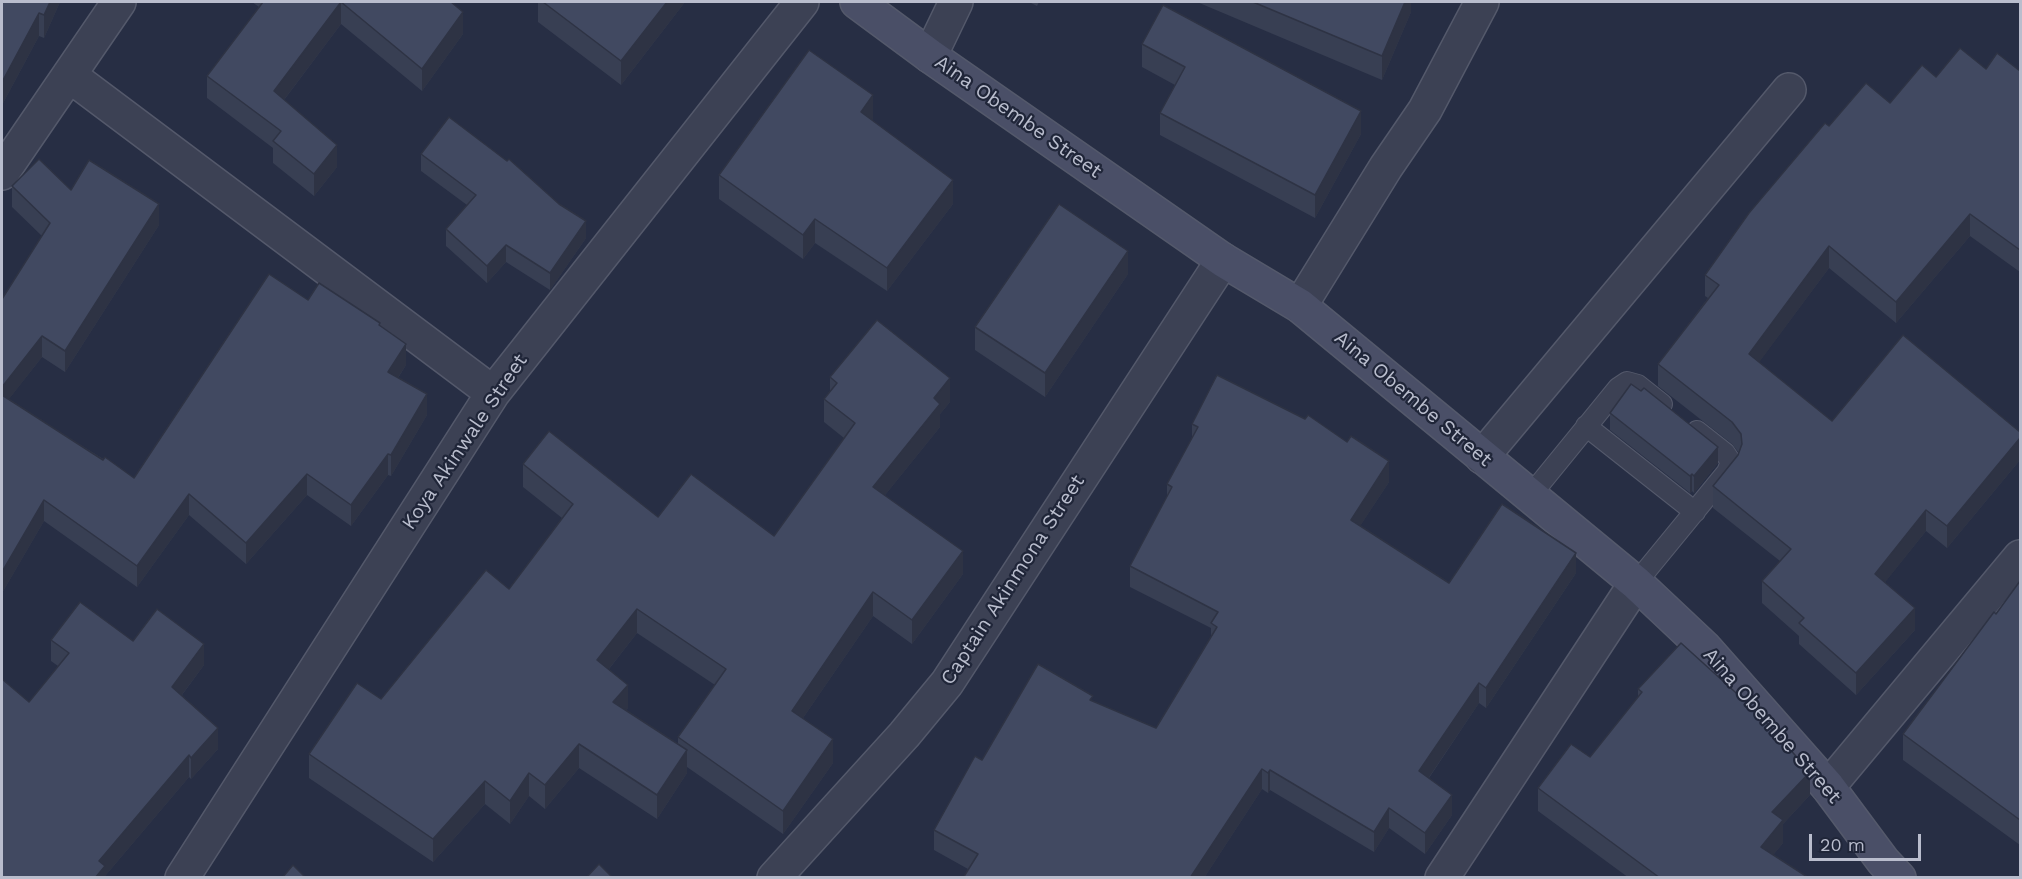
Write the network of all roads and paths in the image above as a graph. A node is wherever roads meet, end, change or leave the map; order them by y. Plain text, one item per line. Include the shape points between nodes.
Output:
1 (118, 2) edge
2 (802, 2) edge
3 (857, 2) edge
4 (956, 2) edge
5 (1482, 2) edge
6 (930, 56) junction
7 (69, 75) junction
8 (1789, 90) dead end
9 (2, 173) edge
10 (1222, 260) junction
11 (1300, 306) junction
12 (493, 393) junction
13 (1586, 426) junction
14 (1482, 457) junction
15 (1530, 496) junction
16 (1695, 512) junction
17 (2020, 556) edge
18 (1636, 583) junction
19 (1828, 787) junction
20 (182, 878) edge
21 (774, 878) edge
22 (1442, 878) edge
23 (1899, 878) edge

1 - 7 street
2 - 12 street, Koya Akinwale Street
3 - 6 street, Aina Obembe Street
4 - 6 street
5 - 11 street via 1425,110
6 - 10 street, Aina Obembe Street
7 - 9 street
7 - 12 street
8 - 14 street
10 - 11 street, Aina Obembe Street
10 - 21 street, Captain Akinmona Street via 947,683
11 - 14 street, Aina Obembe Street
12 - 20 street, Koya Akinwale Street
13 - 15 lane
13 - 16 lane
13 - 16 lane via 1618,388 1628,382 1638,385 1725,453 1731,462 1727,472
14 - 15 street, Aina Obembe Street
15 - 18 street, Aina Obembe Street
16 - 18 lane
17 - 19 street
18 - 19 street, Aina Obembe Street via 1704,647
18 - 22 street
19 - 23 street, Aina Obembe Street

